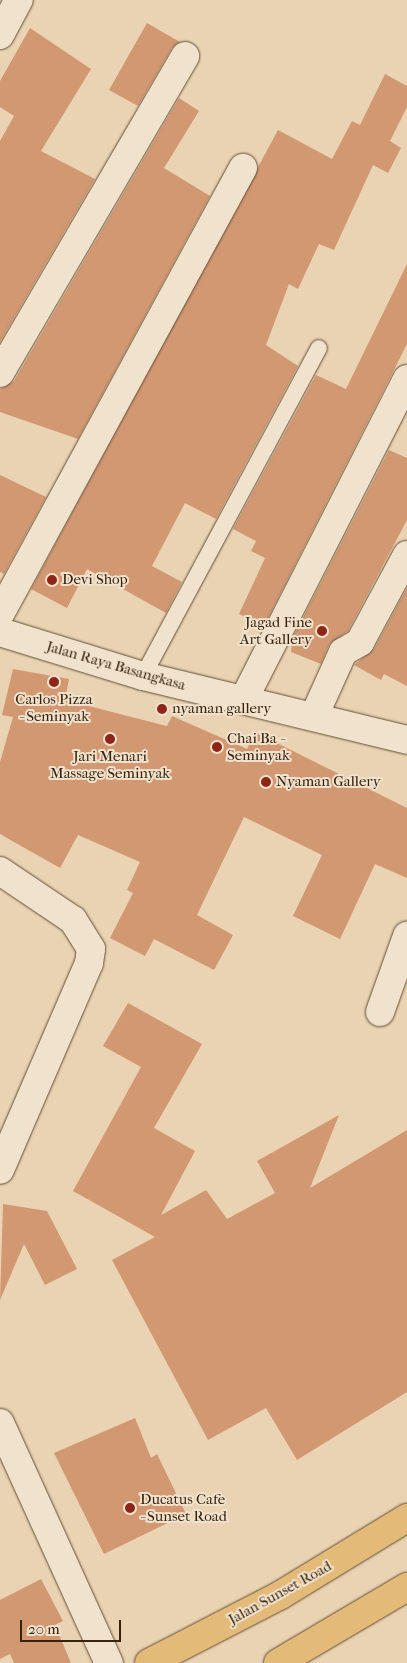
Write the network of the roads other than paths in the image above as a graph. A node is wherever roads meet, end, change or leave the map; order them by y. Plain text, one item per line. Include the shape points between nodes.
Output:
1 (19, 0) edge
2 (0, 35) edge
3 (185, 56) dead end
4 (243, 168) dead end
5 (318, 348) dead end
6 (0, 374) edge
7 (407, 379) edge
8 (407, 555) edge
9 (0, 614) edge
10 (0, 632) edge
11 (143, 676) junction
12 (244, 699) junction
13 (315, 714) junction
14 (407, 740) edge
15 (0, 871) edge
16 (407, 936) edge
17 (380, 1012) dead end
18 (0, 1170) edge
19 (0, 1423) edge
20 (407, 1518) edge
21 (407, 1587) edge
22 (109, 1663) edge
23 (149, 1663) edge
24 (278, 1663) edge

1 - 2 street
3 - 6 street
4 - 9 street
5 - 11 lane
7 - 12 street
8 - 13 street via 360,642 343,652
10 - 11 street, Jalan Raya Basangkasa
11 - 12 street, Jalan Raya Basangkasa
12 - 13 street, Jalan Raya Basangkasa
13 - 14 street, Jalan Raya Basangkasa
15 - 18 street via 73,920 91,949 89,963
16 - 17 street
19 - 22 street
20 - 23 highway, Jalan Sunset Road via 279,1596
21 - 24 highway

